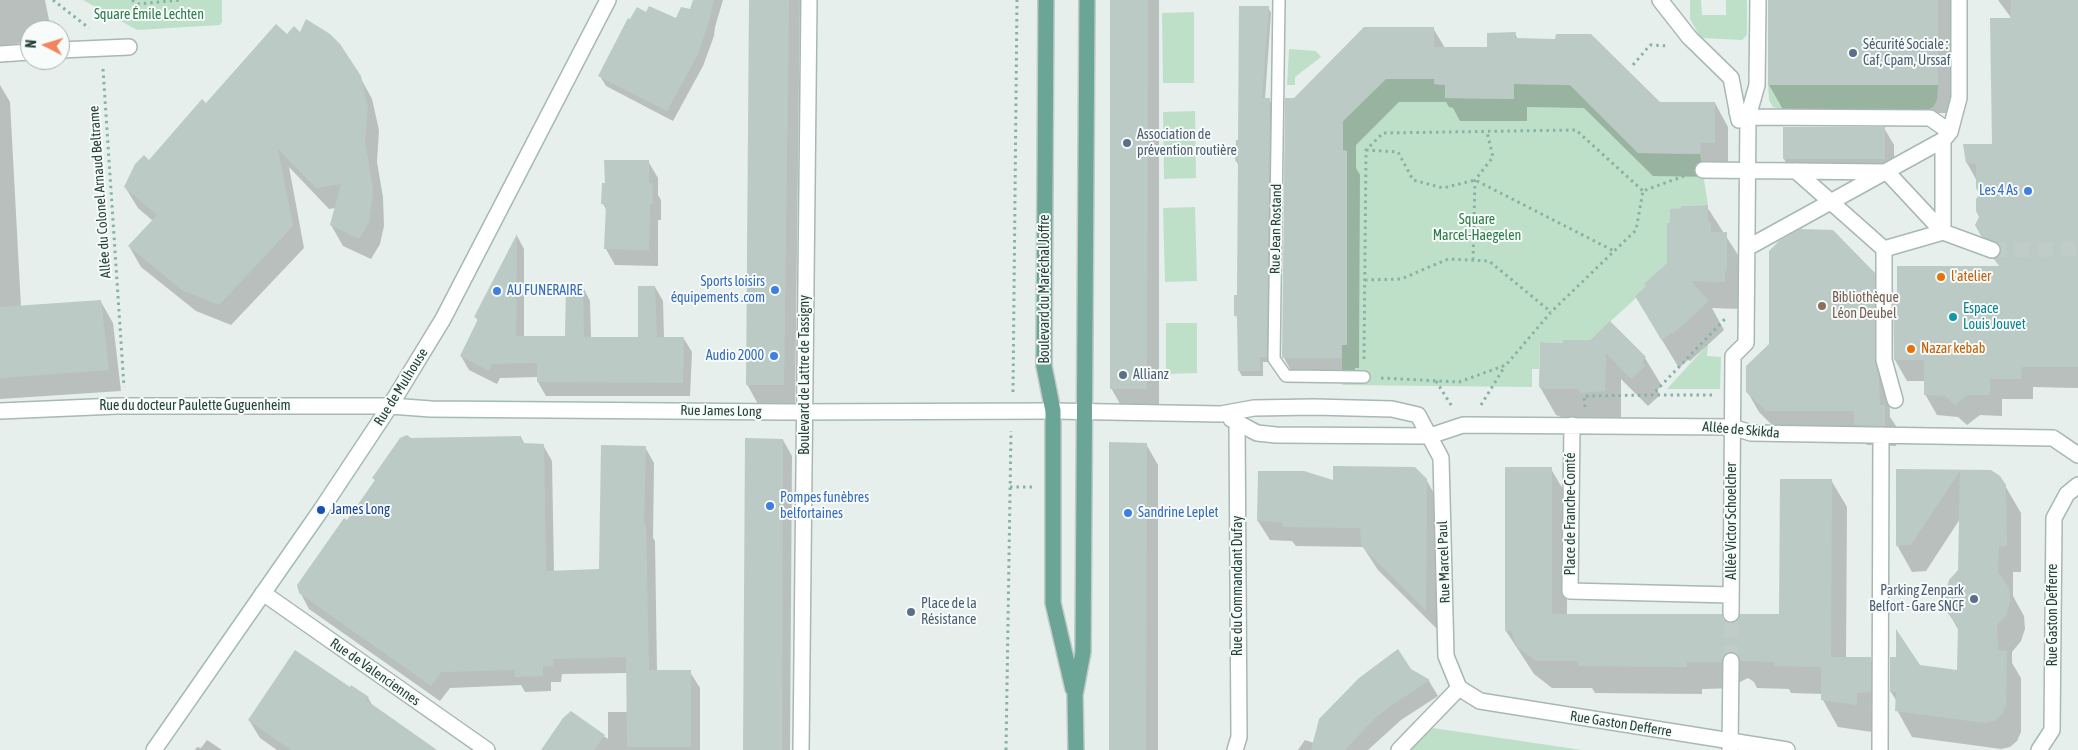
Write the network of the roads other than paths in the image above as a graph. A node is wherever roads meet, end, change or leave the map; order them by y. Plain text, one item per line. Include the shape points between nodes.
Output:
1 (608, 0) edge
2 (809, 0) edge
3 (1046, 0) edge
4 (1087, 0) edge
5 (1279, 0) edge
6 (1660, 0) edge
7 (1758, 0) edge
8 (1959, 0) edge
9 (129, 47) dead end
10 (70, 50) edge
11 (20, 53) edge
12 (0, 54) edge
13 (1742, 114) junction
14 (1947, 136) junction
15 (1703, 170) road end
16 (1747, 170) junction
17 (1796, 171) junction
18 (1887, 172) junction
19 (1832, 202) junction
20 (1943, 232) junction
21 (1747, 248) junction
22 (1884, 249) junction
23 (1992, 250) tunnel mouth
24 (1364, 377) road end
25 (1895, 400) dead end
26 (390, 406) junction
27 (0, 411) edge
28 (1053, 411) junction
29 (805, 412) junction
30 (1085, 412) junction
31 (1221, 414) junction
32 (1238, 422) junction
33 (1572, 425) junction
34 (1732, 427) junction
35 (1881, 435) junction
36 (1430, 436) junction
37 (2078, 455) edge
38 (2078, 486) edge
39 (263, 593) junction
40 (1731, 595) junction
41 (1731, 614) tunnel mouth
42 (1731, 661) tunnel mouth
43 (1459, 688) junction
44 (1075, 695) junction
45 (1730, 746) edge
46 (154, 750) edge
47 (487, 750) edge
48 (801, 750) edge
49 (1076, 750) edge
50 (1235, 750) edge
51 (1399, 750) edge
52 (1787, 750) edge
53 (1880, 750) edge
54 (2039, 750) edge

1 - 26 street, Rue de Mulhouse via 443,319
2 - 29 street, Boulevard de Lattre de Tassigny
3 - 28 main road, Boulevard du Maréchal Joffre via 1044,366
4 - 30 main road, Boulevard du Maréchal Joffre
5 - 24 lane, Rue Jean Rostand via 1274,360 1286,376
6 - 13 street via 1691,38 1731,78
7 - 13 street via 1757,85
8 - 14 street via 1958,98
9 - 10 street
11 - 12 street
13 - 14 street via 1930,118
13 - 16 street, Allée Victor Schoelcher
14 - 18 street
14 - 20 street
15 - 16 street
16 - 17 street
16 - 21 street, Allée Victor Schoelcher
17 - 18 street
17 - 19 street
18 - 19 street
18 - 20 street
19 - 21 street
19 - 22 street
20 - 22 street
20 - 23 street
21 - 34 street, Allée Victor Schoelcher via 1746,343 1733,356
22 - 25 street via 1884,360
26 - 27 street, Rue du docteur Paulette Guguenheim via 126,406
26 - 29 street, Rue James Long
26 - 39 street, Rue de Mulhouse
28 - 29 street, Rue James Long
28 - 30 street, Rue James Long
28 - 44 main road, Boulevard du Maréchal Joffre via 1053,603
29 - 48 street, Boulevard de Lattre de Tassigny
30 - 31 street, Rue Marcel Paul
30 - 44 main road, Boulevard du Maréchal Joffre via 1083,652
31 - 32 street, Rue Marcel Paul
31 - 36 street, Rue Marcel Paul via 1254,408 1392,409 1418,415
32 - 36 street, Rue Marcel Paul via 1256,433 1276,435
32 - 50 street, Rue du Commandant Dufay via 1239,738
33 - 34 street, Allée de Skikda
33 - 36 street, Allée de Skikda via 1463,425
33 - 40 street, Place de Franche-Comté via 1570,591
34 - 35 street, Allée de Skikda via 1751,433
34 - 40 street, Allée Victor Schoelcher
35 - 37 street, Allée de Skikda via 2053,438
35 - 53 street
36 - 43 street, Rue Marcel Paul via 1441,458 1446,656
38 - 54 street, Rue Gaston Defferre via 2067,494 2054,518 2052,730
39 - 46 street, Rue de Mulhouse
39 - 47 street, Rue de Valenciennes
40 - 41 street, Allée Victor Schoelcher
42 - 45 street
43 - 45 street, Rue Gaston Defferre via 1480,701
43 - 51 street
44 - 49 main road, Boulevard du Maréchal Joffre
45 - 52 street, Rue Gaston Defferre

